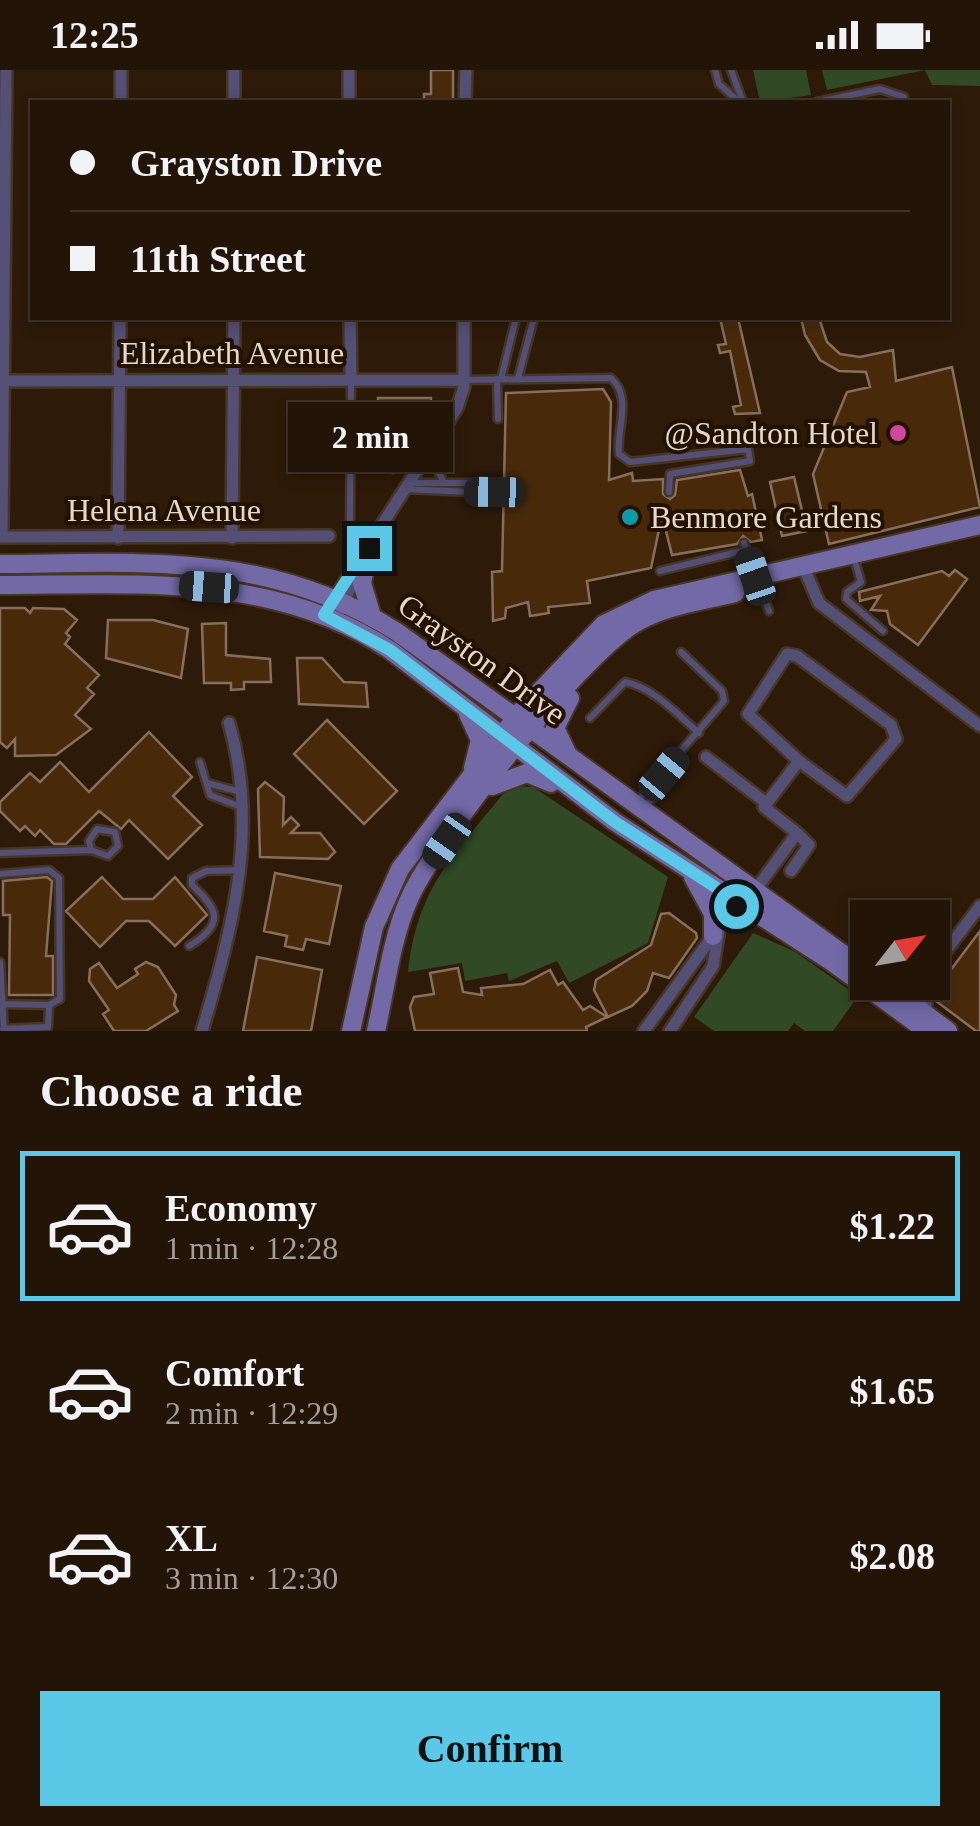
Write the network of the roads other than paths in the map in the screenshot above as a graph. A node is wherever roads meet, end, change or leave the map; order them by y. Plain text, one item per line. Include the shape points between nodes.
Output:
1 (6, 70) edge
2 (121, 70) edge
3 (234, 70) edge
4 (349, 70) edge
5 (466, 70) edge
6 (715, 70) edge
7 (730, 70) edge
8 (904, 97) dead end
9 (121, 100) edge
10 (234, 100) edge
11 (349, 100) edge
12 (466, 100) edge
13 (739, 100) edge
14 (740, 100) edge
15 (827, 100) edge
16 (120, 320) edge
17 (234, 320) edge
18 (350, 320) edge
19 (464, 320) edge
20 (515, 320) edge
21 (533, 320) edge
22 (499, 378) junction
23 (518, 378) junction
24 (464, 380) junction
25 (2, 381) edge
26 (120, 381) junction
27 (351, 381) junction
28 (234, 383) junction
29 (498, 420) dead end
30 (430, 453) junction
31 (445, 484) junction
32 (407, 486) junction
33 (669, 492) dead end
34 (350, 518) dead end
35 (980, 524) edge
36 (329, 536) dead end
37 (980, 536) edge
38 (1, 537) edge
39 (118, 538) junction
40 (232, 538) junction
41 (371, 544) junction
42 (0, 564) edge
43 (856, 565) junction
44 (660, 571) dead end
45 (804, 571) junction
46 (756, 582) junction
47 (0, 585) edge
48 (339, 599) junction
49 (848, 604) junction
50 (769, 611) dead end
51 (372, 616) junction
52 (836, 616) junction
53 (330, 618) junction
54 (882, 631) dead end
55 (603, 648) junction
56 (680, 652) dead end
57 (545, 683) junction
58 (478, 691) junction
59 (462, 706) junction
60 (590, 718) dead end
61 (515, 720) junction
62 (230, 724) dead end
63 (980, 726) edge
64 (531, 732) junction
65 (699, 734) junction
66 (510, 741) junction
67 (706, 757) dead end
68 (800, 761) junction
69 (200, 762) dead end
70 (573, 762) junction
71 (206, 782) junction
72 (461, 791) junction
73 (241, 792) junction
74 (483, 792) junction
75 (766, 802) junction
76 (241, 807) junction
77 (637, 809) junction
78 (615, 822) junction
79 (797, 834) junction
80 (91, 850) junction
81 (0, 853) edge
82 (242, 870) junction
83 (791, 870) dead end
84 (690, 873) junction
85 (0, 874) edge
86 (747, 898) junction
87 (980, 906) edge
88 (717, 931) junction
89 (950, 945) edge
90 (189, 946) dead end
91 (850, 961) edge
92 (0, 962) edge
93 (900, 1000) edge
94 (2, 1004) edge
95 (49, 1005) junction
96 (920, 1024) edge
97 (4, 1030) edge
98 (202, 1031) edge
99 (351, 1031) edge
100 (376, 1031) edge
101 (644, 1031) edge
102 (670, 1031) edge
103 (948, 1031) edge

1 - 25 street
2 - 9 street
3 - 10 street
4 - 11 street
5 - 12 street
6 - 13 lane via 716,80
7 - 14 lane
8 - 15 lane via 880,89
16 - 26 street
17 - 28 street
18 - 27 street
19 - 24 street
20 - 22 lane
21 - 23 lane
22 - 23 lane
22 - 24 lane
22 - 29 lane
23 - 33 lane via 610,378 621,392 620,454 630,462 748,449 750,461 672,473
24 - 27 street, Elizabeth Avenue
24 - 30 street via 457,408
25 - 26 street, Elizabeth Avenue
25 - 38 street
26 - 28 street, Elizabeth Avenue
26 - 39 street
27 - 28 street, Elizabeth Avenue
27 - 34 lane
28 - 40 street
30 - 31 lane
30 - 32 street
31 - 32 lane
31 - 32 lane via 494,488
32 - 41 street
35 - 45 main road
36 - 40 street, Helena Avenue
37 - 43 main road
38 - 39 street, Helena Avenue
39 - 40 street, Helena Avenue
41 - 48 street
41 - 51 main road via 362,583
42 - 48 main road, Grayston Drive via 198,563
43 - 45 main road
43 - 49 lane via 861,582 846,594
44 - 46 lane via 745,546
45 - 46 main road
45 - 52 street via 819,603
46 - 50 lane
46 - 55 main road via 656,613
46 - 57 main road via 626,610 596,630
47 - 53 main road, Grayston Drive via 209,587
48 - 51 main road, Grayston Drive
48 - 53 street
49 - 52 lane
49 - 54 lane
51 - 58 main road, Grayston Drive
52 - 63 street
53 - 59 main road, Grayston Drive via 382,644
55 - 64 main road
55 - 70 main road via 556,722 559,742
56 - 65 lane via 724,696
57 - 58 main road via 514,698
57 - 61 main road
58 - 61 main road, Grayston Drive
59 - 66 main road, Grayston Drive
59 - 72 main road via 480,743
60 - 65 lane via 625,682 660,700
61 - 64 main road, Grayston Drive
61 - 66 main road
62 - 73 street
64 - 66 main road
64 - 70 main road, Grayston Drive
65 - 77 lane via 652,781
66 - 72 main road
66 - 74 main road
66 - 78 main road, Grayston Drive
67 - 75 street
68 - 68 street via 847,796 896,734 792,654 783,657 748,714
68 - 75 street
69 - 71 lane
70 - 77 main road, Grayston Drive
71 - 73 lane
71 - 76 lane via 216,801
72 - 99 main road via 388,891
73 - 76 street
74 - 78 main road via 512,775 534,774
74 - 100 main road via 409,900
75 - 79 street via 769,816
76 - 82 street
77 - 86 main road, Grayston Drive
78 - 84 main road, Grayston Drive
79 - 83 street via 809,844
79 - 86 street
80 - 80 lane via 96,829 117,836 112,854
80 - 81 lane
82 - 90 lane via 192,878 216,915
82 - 98 street
84 - 86 main road, Grayston Drive
84 - 88 main road
85 - 95 lane via 58,873 61,994
86 - 88 street
86 - 91 main road, Grayston Drive
86 - 96 main road, Grayston Drive
87 - 89 street
88 - 101 street
88 - 102 street via 713,966
92 - 94 lane
93 - 96 main road, Grayston Drive
94 - 95 lane
94 - 97 lane
95 - 97 lane via 48,1027
96 - 103 main road, Grayston Drive

